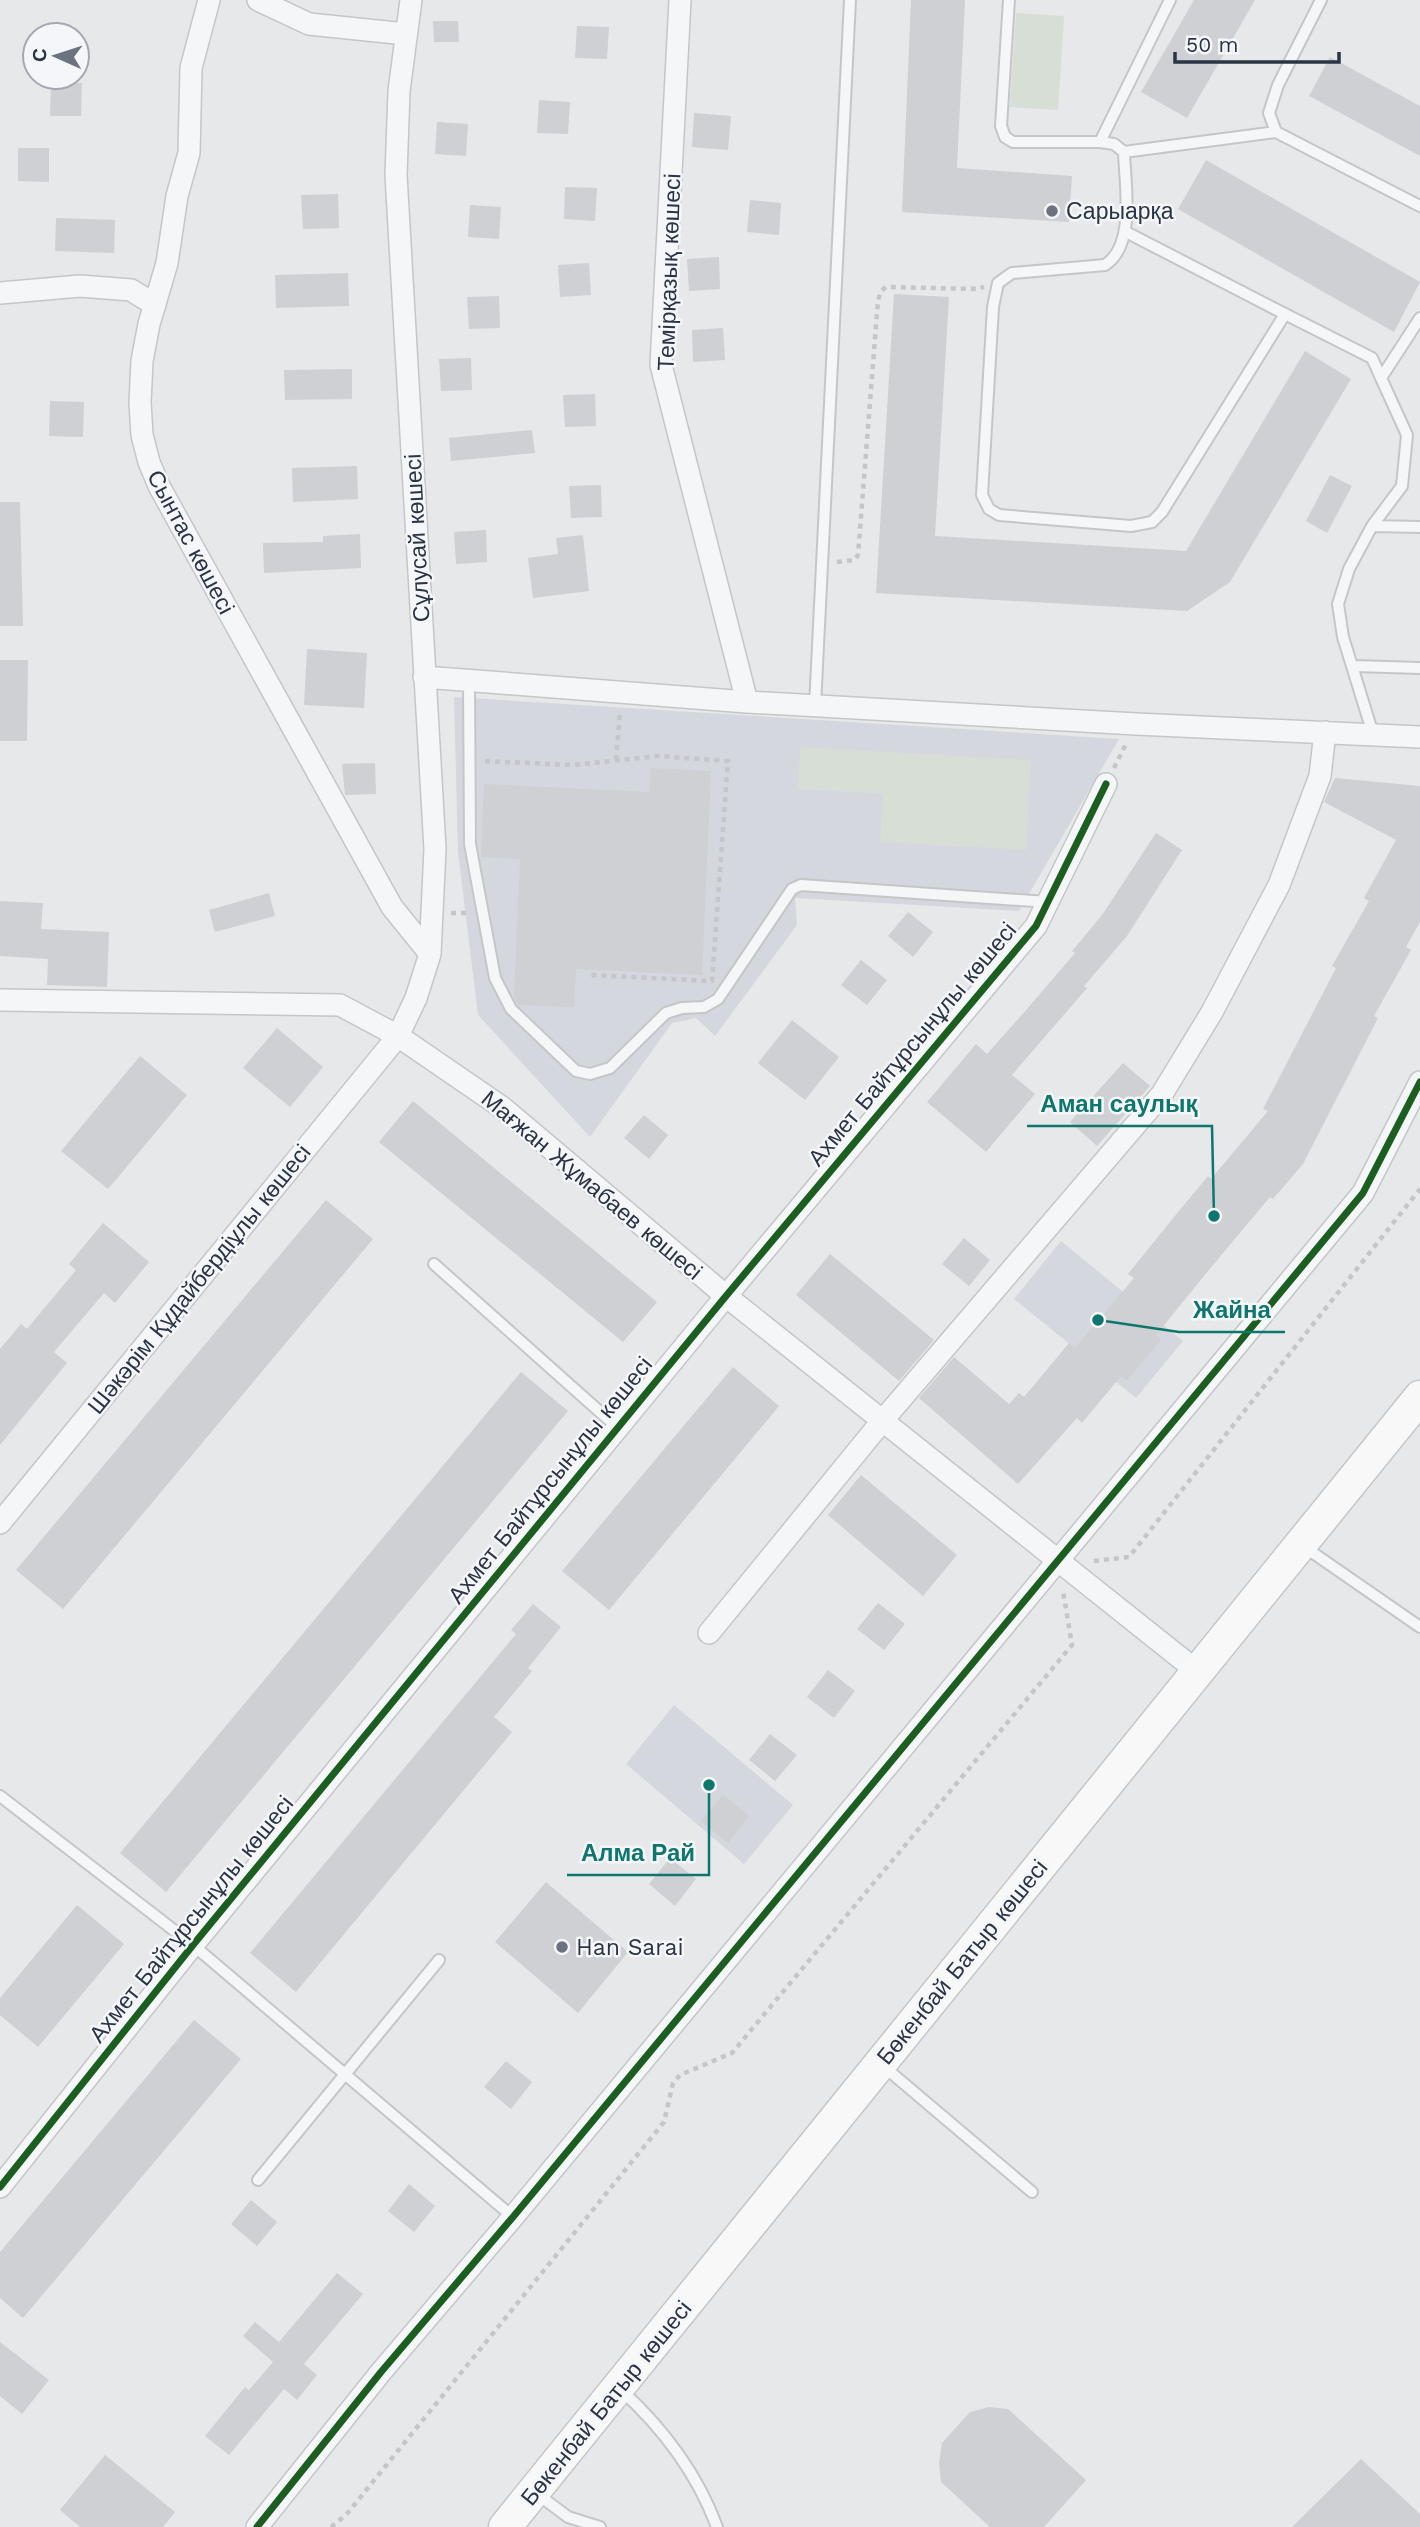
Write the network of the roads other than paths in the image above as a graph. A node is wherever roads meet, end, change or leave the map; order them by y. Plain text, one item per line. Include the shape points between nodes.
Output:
1 (209, 0) edge
2 (258, 0) edge
3 (411, 0) edge
4 (680, 0) edge
5 (850, 0) edge
6 (1009, 0) edge
7 (1170, 0) edge
8 (1321, 0) edge
9 (406, 34) junction
10 (1276, 132) junction
11 (1100, 142) junction
12 (1124, 152) junction
13 (1420, 206) edge
14 (1126, 232) junction
15 (0, 293) edge
16 (155, 304) junction
17 (1285, 314) junction
18 (1420, 318) edge
19 (1381, 378) junction
20 (1372, 526) junction
21 (1420, 527) edge
22 (1354, 666) junction
23 (1420, 668) edge
24 (424, 677) junction
25 (469, 681) junction
26 (747, 702) junction
27 (815, 706) junction
28 (1325, 732) junction
29 (1373, 734) junction
30 (1420, 737) edge
31 (1106, 784) road end
32 (1048, 902) junction
33 (430, 954) junction
34 (0, 1000) edge
35 (398, 1036) junction
36 (1420, 1082) edge
37 (434, 1264) dead end
38 (726, 1296) junction
39 (1420, 1397) edge
40 (883, 1420) junction
41 (618, 1428) junction
42 (2, 1517) edge
43 (1300, 1544) junction
44 (1067, 1565) junction
45 (1420, 1627) edge
46 (709, 1633) dead end
47 (1198, 1672) junction
48 (0, 1796) edge
49 (193, 1945) junction
50 (439, 1960) dead end
51 (880, 2063) junction
52 (345, 2074) junction
53 (258, 2180) dead end
54 (0, 2187) edge
55 (1031, 2192) dead end
56 (513, 2217) junction
57 (618, 2387) junction
58 (534, 2491) junction
59 (257, 2527) edge
60 (505, 2527) edge
61 (600, 2527) edge
62 (717, 2527) edge

1 - 16 street, Сынтас көшесі via 191,68 189,153
2 - 9 street via 309,24
3 - 9 street, Сұлусай көшесі
4 - 26 street, Темірқазық көшесі via 661,365
5 - 27 lane
6 - 11 lane via 1001,127 1005,137 1013,142
7 - 11 lane
8 - 10 lane via 1275,94 1269,113
9 - 24 street, Сұлусай көшесі via 396,175
10 - 12 lane
10 - 13 lane
11 - 12 lane via 1114,144
12 - 14 lane
14 - 17 lane
14 - 17 lane via 1114,259 1105,265 1012,273 998,283 982,495 989,509 999,515 1131,526 1152,522
15 - 16 street via 80,286 131,290
16 - 33 street, Сынтас көшесі via 142,361 139,403 142,435 159,486 392,907
17 - 19 lane via 1372,358
18 - 19 lane
19 - 20 lane via 1407,435 1402,486
20 - 21 lane
20 - 22 lane via 1349,569 1338,604
22 - 23 lane
22 - 29 lane
24 - 25 street
24 - 33 street, Сұлусай көшесі via 435,849
25 - 26 street
25 - 32 lane via 470,844 495,978 511,1009 576,1071 590,1074 610,1068 666,1013 705,1007 718,999 792,889 801,885
26 - 27 street
27 - 28 street
28 - 29 street
28 - 40 street via 1320,776 1279,885 1163,1094
29 - 30 street
31 - 32 street, Ахмет Байтұрсынұлы көшесі
32 - 38 street, Ахмет Байтұрсынұлы көшесі via 1036,926
33 - 35 street, Сұлусай көшесі
34 - 35 street, Мағжан Жұмабаев көшесі via 340,1005
35 - 38 street, Мағжан Жұмабаев көшесі via 503,1108
35 - 42 street, Шәкәрім Құдайбердіұлы көшесі
36 - 44 street via 1363,1193
37 - 41 lane
38 - 40 street, Мағжан Жұмабаев көшесі
38 - 41 street, Ахмет Байтұрсынұлы көшесі
39 - 43 main road, Бөкенбай Батыр көшесі
40 - 44 street, Мағжан Жұмабаев көшесі
40 - 46 street
41 - 49 street, Ахмет Байтұрсынұлы көшесі
43 - 45 lane
43 - 47 main road, Бөкенбай Батыр көшесі
44 - 47 street, Мағжан Жұмабаев көшесі
44 - 56 street
47 - 51 main road, Бөкенбай Батыр көшесі
48 - 49 lane
49 - 52 lane
49 - 54 street, Ахмет Байтұрсынұлы көшесі
50 - 52 lane
51 - 55 lane
51 - 57 main road, Бөкенбай Батыр көшесі
52 - 53 lane
52 - 56 lane
56 - 59 street
57 - 58 main road, Бөкенбай Батыр көшесі
57 - 62 lane via 650,2417 695,2477
58 - 60 main road, Бөкенбай Батыр көшесі
58 - 61 lane via 568,2517

